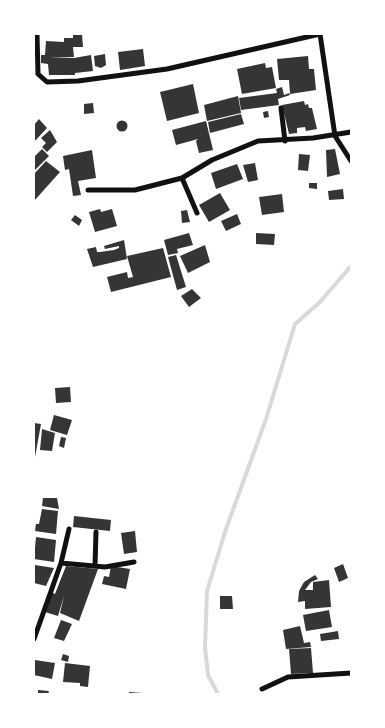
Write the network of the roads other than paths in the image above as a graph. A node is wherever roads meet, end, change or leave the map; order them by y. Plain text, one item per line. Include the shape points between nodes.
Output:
1 (37, 34) edge
2 (320, 34) edge
3 (281, 108) dead end
4 (351, 132) edge
5 (335, 136) junction
6 (285, 141) junction
7 (351, 161) edge
8 (182, 178) junction
9 (88, 190) dead end
10 (197, 213) dead end
11 (69, 529) dead end
12 (96, 532) dead end
13 (134, 562) dead end
14 (61, 563) junction
15 (95, 566) junction
16 (34, 639) edge
17 (351, 673) edge
18 (262, 689) dead end

1 - 2 street via 38,74 47,82 156,71
2 - 5 street
3 - 6 street
4 - 5 street
5 - 6 street
5 - 7 street
6 - 8 street via 258,141
8 - 9 street via 136,190
8 - 10 street
11 - 14 street
12 - 15 street
13 - 15 street
14 - 15 street
14 - 16 street
17 - 18 street via 288,677

